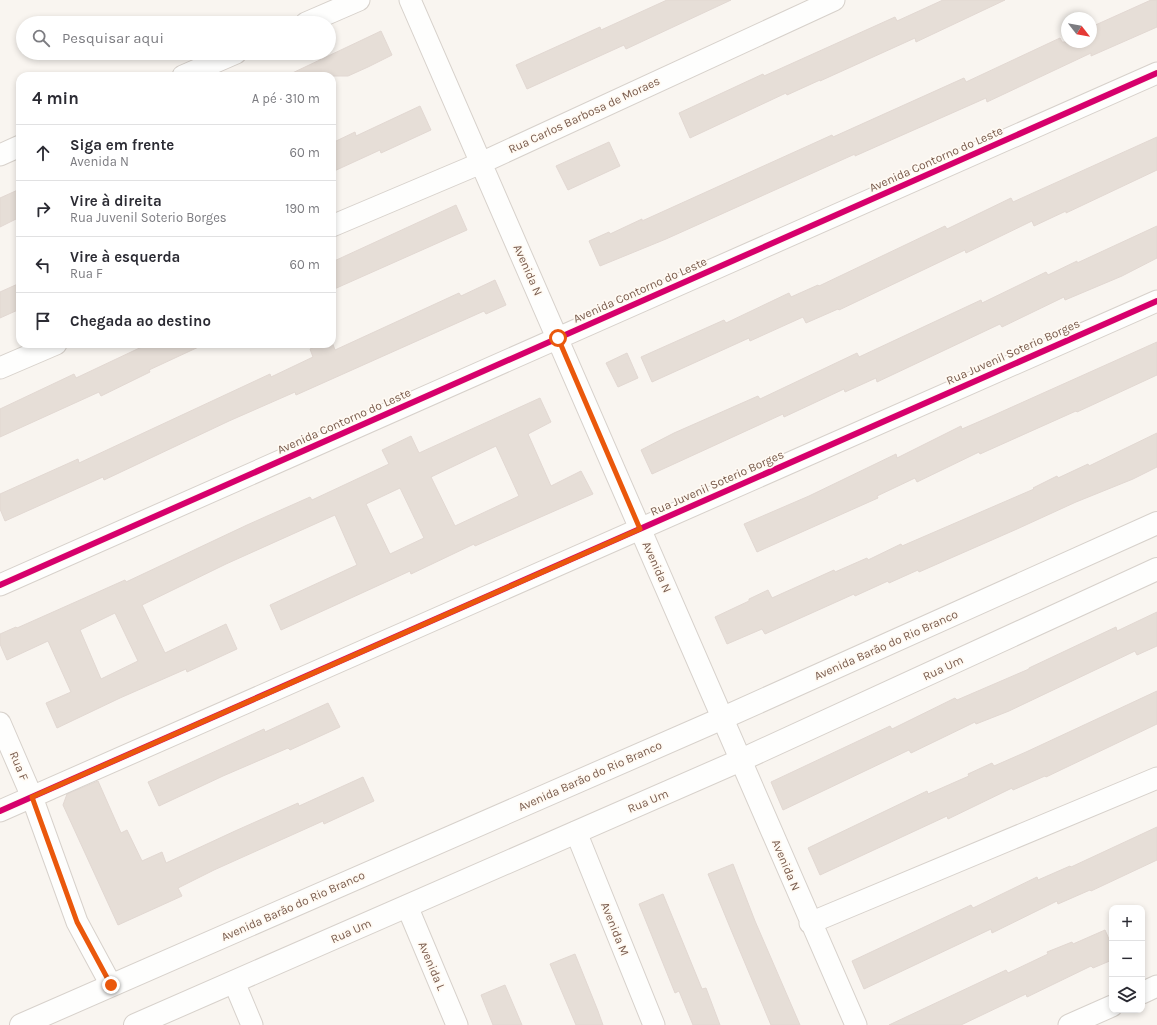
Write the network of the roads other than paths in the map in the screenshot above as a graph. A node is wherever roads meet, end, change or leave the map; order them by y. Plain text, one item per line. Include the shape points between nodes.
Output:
1 (359, 0) edge
2 (410, 0) edge
3 (834, 0) edge
4 (322, 16) edge
5 (220, 60) edge
6 (192, 72) edge
7 (1157, 73) edge
8 (16, 148) edge
9 (0, 155) edge
10 (481, 163) junction
11 (336, 224) edge
12 (1157, 301) edge
13 (558, 338) junction
14 (47, 348) edge
15 (0, 368) edge
16 (1157, 523) edge
17 (640, 529) junction
18 (1157, 570) edge
19 (0, 585) edge
20 (723, 718) junction
21 (0, 723) edge
22 (741, 760) junction
23 (1157, 778) edge
24 (32, 797) junction
25 (0, 811) edge
26 (576, 832) junction
27 (407, 906) junction
28 (810, 923) junction
29 (234, 982) junction
30 (111, 985) junction
31 (1157, 986) edge
32 (1145, 991) edge
33 (1109, 1007) edge
34 (21, 1025) edge
35 (135, 1025) edge
36 (252, 1025) edge
37 (457, 1025) edge
38 (654, 1025) edge
39 (856, 1025) edge
40 (1069, 1025) edge

1 - 4 street
2 - 10 street, Avenida N
3 - 10 street, Rua Carlos Barbosa de Moraes
5 - 6 street
7 - 13 street, Avenida Contorno do Leste
8 - 9 street
10 - 11 street, Rua Carlos Barbosa de Moraes
10 - 13 street, Avenida N
12 - 17 street, Rua Juvenil Soterio Borges
13 - 17 street, Avenida N
13 - 19 street, Avenida Contorno do Leste
14 - 15 street
16 - 20 street, Avenida Barão do Rio Branco
17 - 20 street, Avenida N
17 - 24 street, Rua Juvenil Soterio Borges
18 - 22 street, Rua Um
20 - 22 street, Avenida N
20 - 30 street, Avenida Barão do Rio Branco
21 - 24 street, Rua F
22 - 26 street, Rua Um
22 - 28 street, Avenida N
23 - 28 street
24 - 25 street, Rua Juvenil Soterio Borges
24 - 30 street, Rua F via 77,922
26 - 27 street, Rua Um
26 - 38 street, Avenida M
27 - 29 street, Rua Um
27 - 37 street, Avenida L
28 - 39 street, Avenida N
29 - 35 street, Rua Um
29 - 36 street
30 - 34 street, Avenida Barão do Rio Branco
31 - 32 street
33 - 40 street

